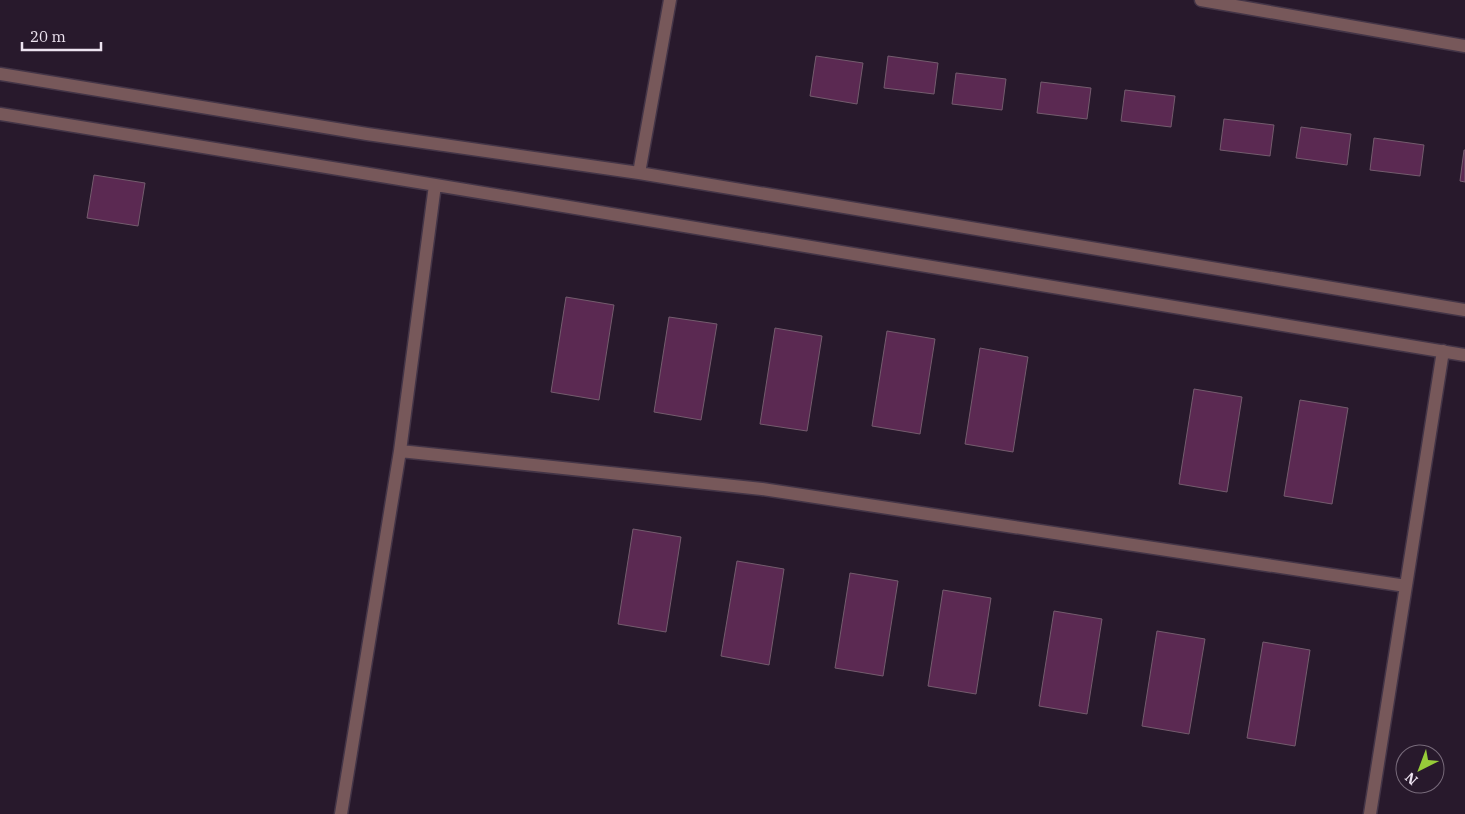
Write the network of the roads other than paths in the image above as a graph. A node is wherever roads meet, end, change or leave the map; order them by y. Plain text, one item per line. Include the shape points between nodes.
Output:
1 (670, 0) edge
2 (1201, 0) edge
3 (1465, 46) edge
4 (0, 74) edge
5 (0, 114) edge
6 (640, 174) junction
7 (435, 185) junction
8 (1465, 310) edge
9 (1443, 351) junction
10 (1465, 355) edge
11 (400, 451) junction
12 (1406, 586) junction
13 (341, 814) edge
14 (1370, 814) edge

1 - 6 street
2 - 3 street
4 - 6 street via 366,134
5 - 7 street
6 - 8 street
7 - 9 street
7 - 11 street
9 - 10 street
9 - 12 street
11 - 12 street via 762,489
11 - 13 street
12 - 14 street

